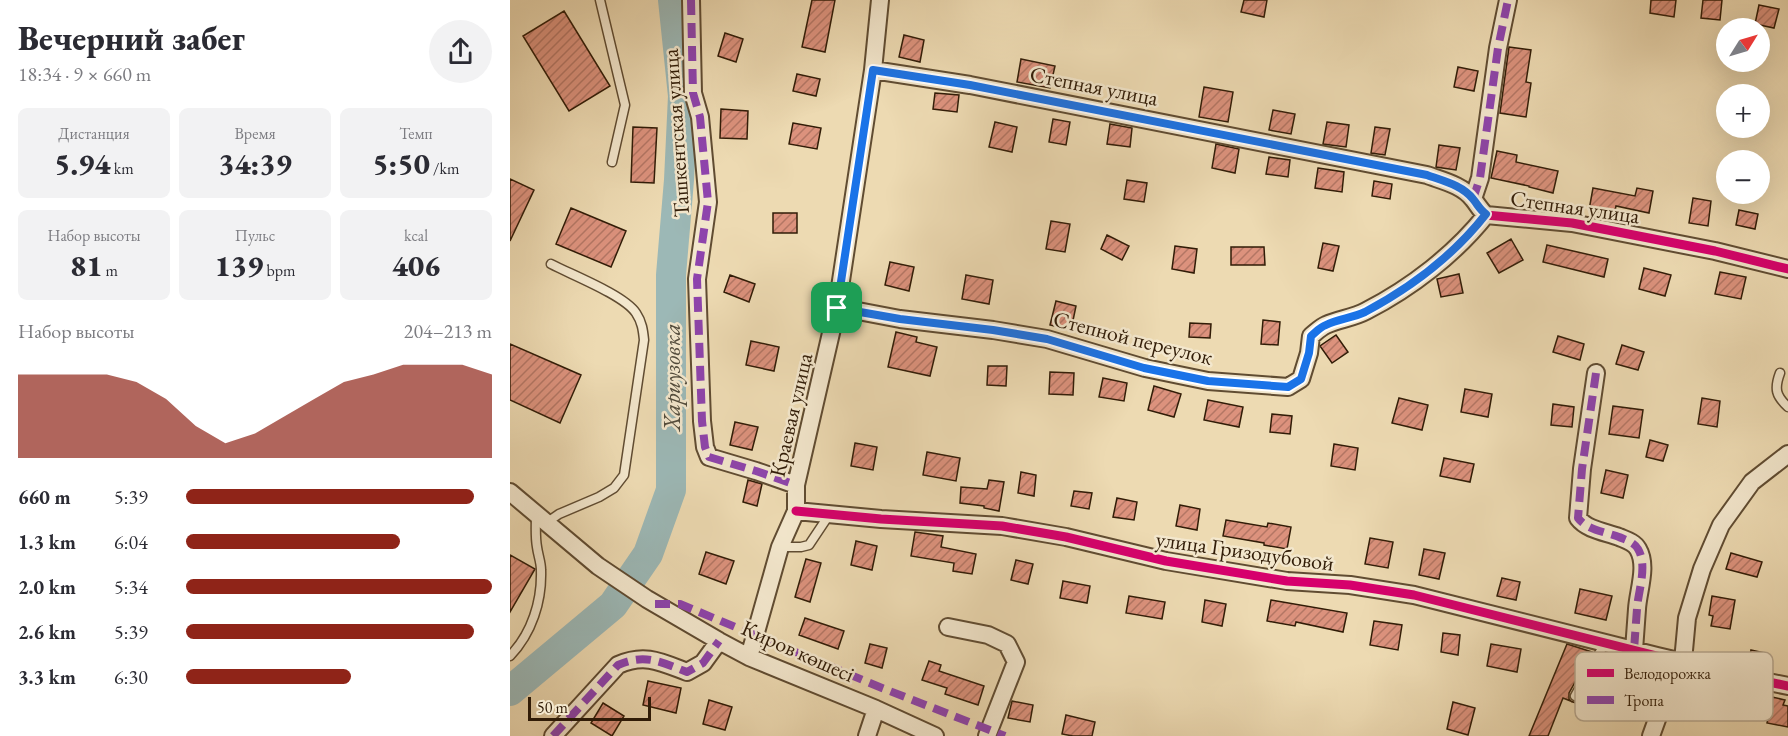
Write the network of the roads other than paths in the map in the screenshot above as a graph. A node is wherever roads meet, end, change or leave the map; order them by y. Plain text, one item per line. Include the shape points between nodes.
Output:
1 (600, 0) edge
2 (691, 0) edge
3 (880, 0) edge
4 (1508, 0) edge
5 (873, 70) junction
6 (612, 162) dead end
7 (1473, 199) junction
8 (1486, 214) junction
9 (551, 264) dead end
10 (1788, 269) edge
11 (837, 308) junction
12 (1596, 373) dead end
13 (1780, 373) dead end
14 (1788, 407) edge
15 (1788, 454) edge
16 (796, 485) junction
17 (510, 492) edge
18 (796, 511) junction
19 (829, 514) junction
20 (541, 518) junction
21 (780, 547) junction
22 (948, 627) dead end
23 (719, 641) junction
24 (1605, 643) junction
25 (1634, 650) junction
26 (1600, 652) edge
27 (1643, 652) edge
28 (1684, 652) edge
29 (510, 656) edge
30 (749, 657) junction
31 (1773, 683) edge
32 (1788, 686) edge
33 (876, 709) junction
34 (1656, 721) edge
35 (553, 736) edge
36 (867, 736) edge
37 (934, 736) edge
38 (987, 736) edge
39 (1651, 736) edge

1 - 6 lane via 625,105
2 - 16 street, Ташкентская улица via 693,93 700,117 708,202 697,279 705,447 709,457
3 - 5 street, Краевая улица
4 - 7 street via 1480,178
5 - 7 street, Степная улица via 970,85 1427,175 1457,186
5 - 11 street, Краевая улица
7 - 8 street, Степная улица
8 - 10 street, Степная улица via 1572,223
8 - 11 street, Степной переулок via 1437,263 1391,298 1358,315 1324,325 1311,336 1301,379 1288,387 1208,381 1144,368 1047,339
9 - 20 lane via 621,299 635,311 644,340 624,475 614,488 599,497
11 - 16 street, Краевая улица
12 - 25 street via 1578,518 1581,523 1631,542 1638,549 1642,577
13 - 14 lane via 1776,384 1779,398
15 - 28 street via 1752,482 1721,525 1702,569 1688,618
16 - 18 street, Краевая улица
17 - 20 street
18 - 19 street, улица Гризодубовой
18 - 21 street, Краевая улица
19 - 21 lane via 809,544
19 - 24 street, улица Гризодубовой via 1002,526 1166,561 1287,581 1414,595
20 - 23 street, Киров көшесі via 598,566
20 - 29 lane via 537,547 540,595 531,626
21 - 30 street, Краевая улица
22 - 38 street via 988,634 1006,644 1016,662
23 - 30 street, Киров көшесі
23 - 35 street via 703,663 687,672 646,658 618,665
24 - 25 street, улица Гризодубовой
24 - 26 lane
25 - 27 street, улица Гризодубовой
30 - 33 street, Киров көшесі
31 - 32 street, улица Гризодубовой
33 - 36 street
33 - 37 street, Киров көшесі
34 - 39 street

